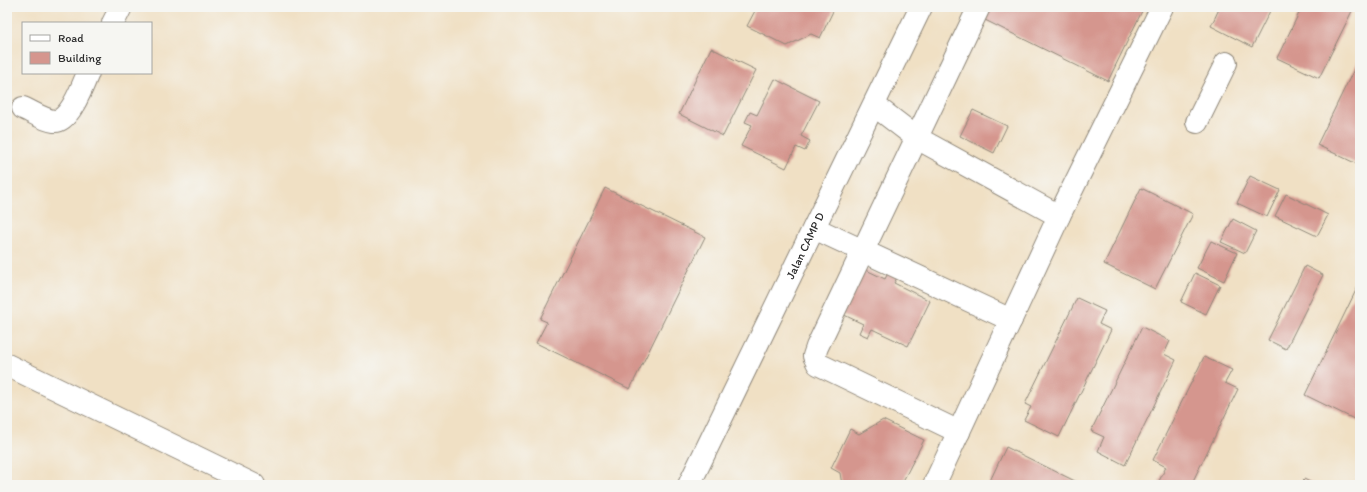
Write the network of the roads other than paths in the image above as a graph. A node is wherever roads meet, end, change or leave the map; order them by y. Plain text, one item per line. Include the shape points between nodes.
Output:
1 (121, 7) edge
2 (922, 7) edge
3 (979, 7) edge
4 (1162, 7) edge
5 (114, 22) edge
6 (1226, 63) dead end
7 (88, 74) edge
8 (874, 105) junction
9 (23, 108) dead end
10 (1197, 122) dead end
11 (917, 138) junction
12 (1059, 216) junction
13 (814, 228) junction
14 (862, 250) junction
15 (1011, 320) junction
16 (7, 366) edge
17 (959, 432) junction
18 (254, 485) edge
19 (689, 485) edge
20 (934, 485) edge

1 - 5 street
2 - 8 street, Jalan CAMP D
3 - 11 street
4 - 12 street
6 - 10 street
7 - 9 street via 67,116 60,120 54,121
8 - 11 street
8 - 13 street, Jalan CAMP D
11 - 12 street
11 - 14 street
12 - 15 street
13 - 14 street
13 - 19 street, Jalan CAMP D
14 - 15 street
14 - 17 street via 817,347 814,356 818,364
15 - 17 street
16 - 18 street
17 - 20 street

